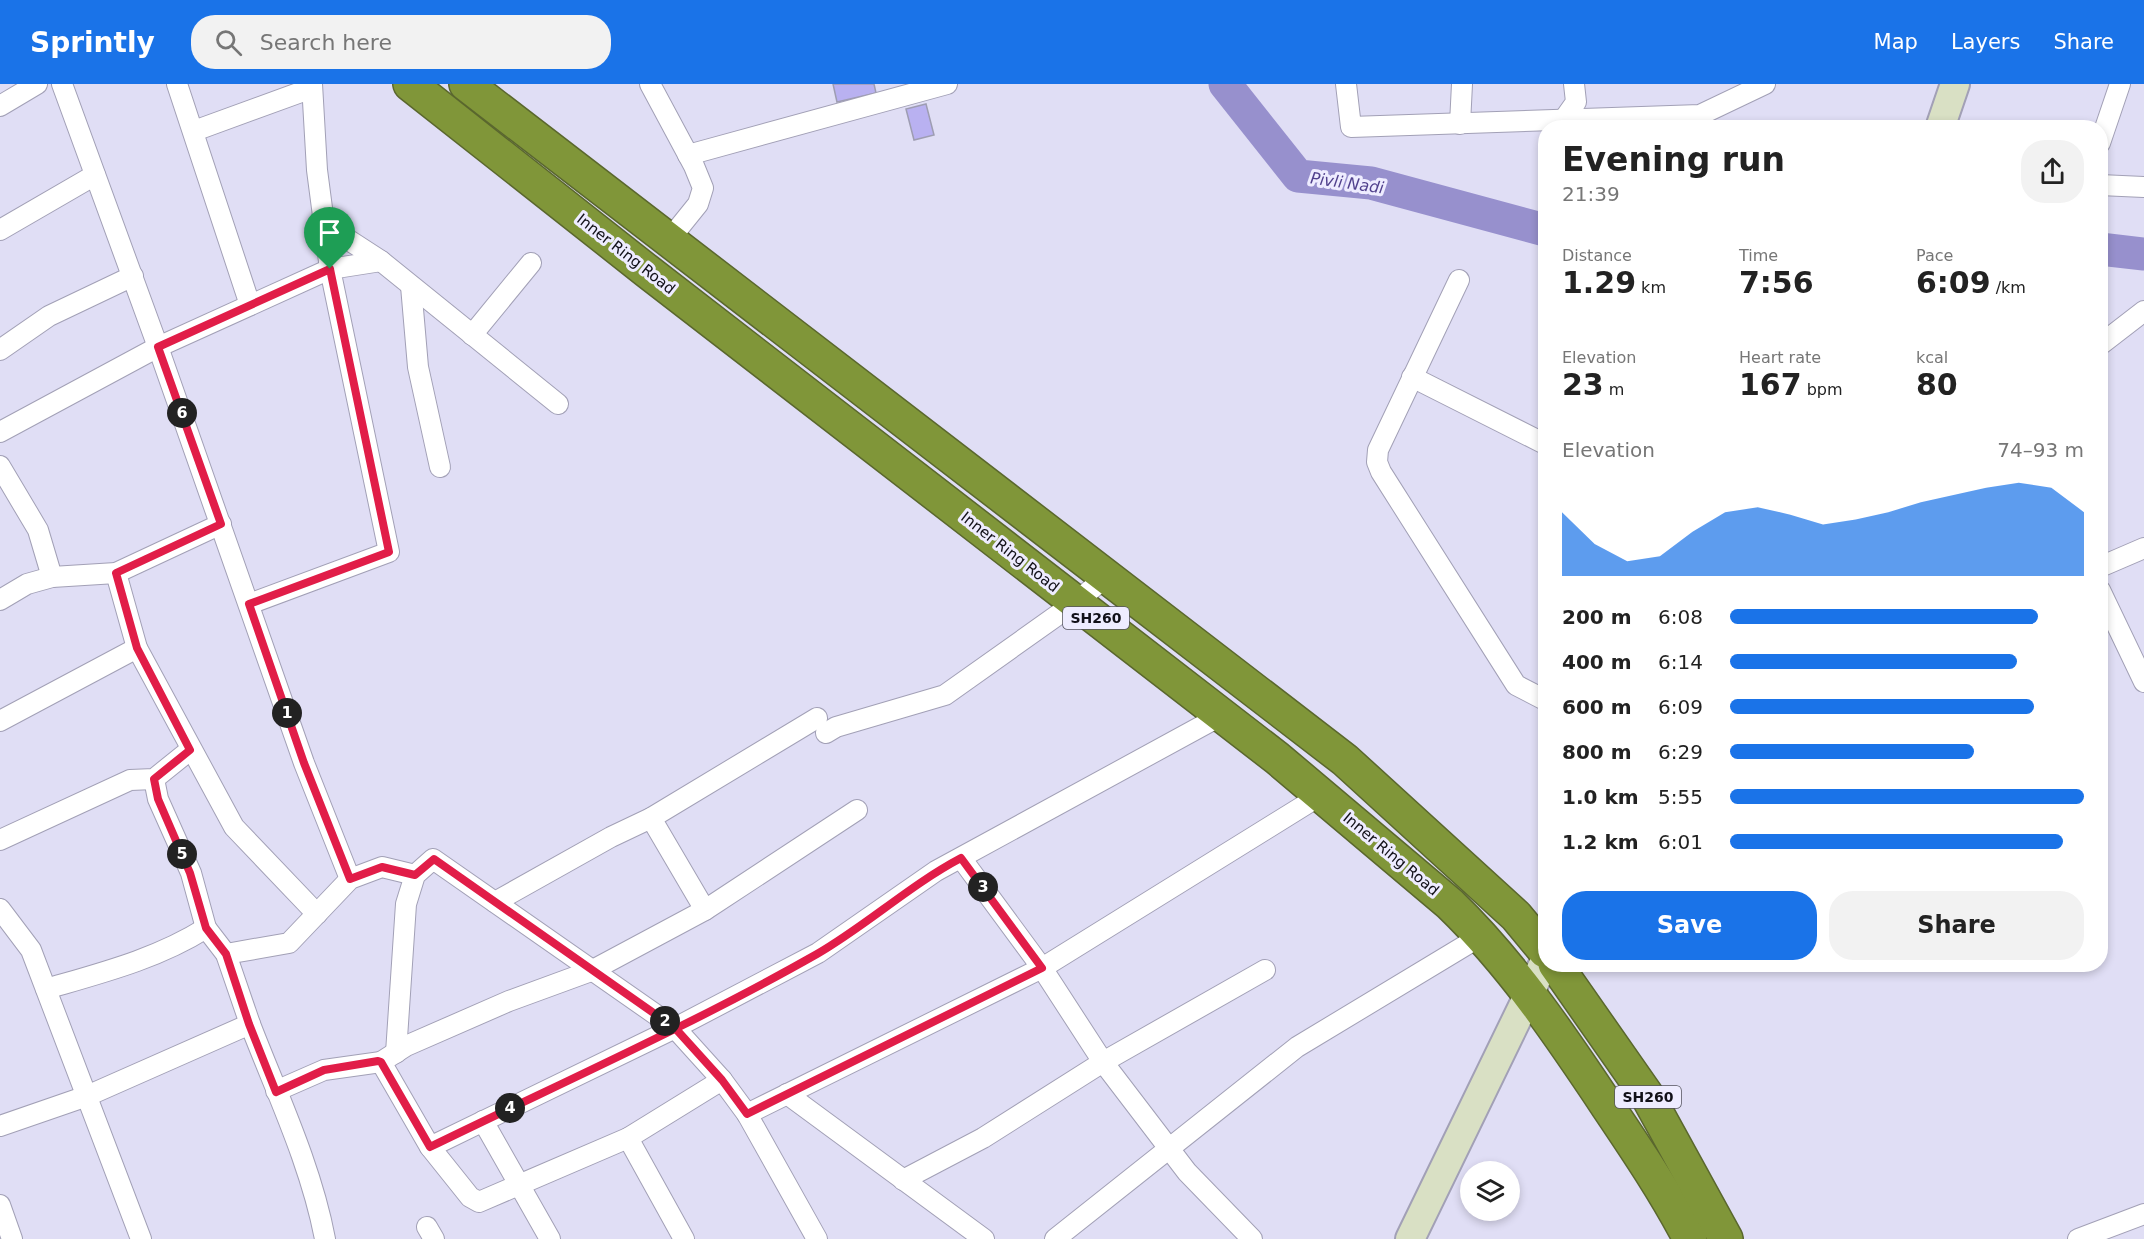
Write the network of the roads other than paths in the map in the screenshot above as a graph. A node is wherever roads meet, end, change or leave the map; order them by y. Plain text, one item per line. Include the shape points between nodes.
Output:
1 (37, 84) edge
2 (62, 84) edge
3 (177, 84) edge
4 (410, 84) edge
5 (466, 84) edge
6 (650, 84) edge
7 (947, 84) edge
8 (1346, 84) edge
9 (1462, 84) edge
10 (1765, 84) edge
11 (1955, 84) edge
12 (2123, 85) edge
13 (312, 86) edge
14 (889, 92) edge
15 (0, 106) edge
16 (1574, 106) edge
17 (1944, 120) edge
18 (2108, 123) edge
19 (1460, 124) junction
20 (194, 131) junction
21 (688, 154) junction
22 (95, 175) junction
23 (2108, 186) edge
24 (2144, 188) edge
25 (324, 224) junction
26 (0, 230) edge
27 (669, 240) junction
28 (381, 261) junction
29 (531, 262) dead end
30 (330, 269) junction
31 (132, 276) junction
32 (1459, 280) dead end
33 (411, 286) junction
34 (250, 305) junction
35 (2144, 311) edge
36 (472, 335) junction
37 (2108, 339) edge
38 (158, 347) junction
39 (0, 350) edge
40 (1412, 377) junction
41 (558, 404) dead end
42 (0, 432) edge
43 (1538, 440) edge
44 (0, 466) edge
45 (440, 467) dead end
46 (221, 524) junction
47 (2144, 548) edge
48 (2108, 564) edge
49 (116, 573) junction
50 (52, 577) junction
51 (1106, 577) junction
52 (0, 600) edge
53 (1076, 602) junction
54 (249, 604) junction
55 (2108, 607) edge
56 (137, 648) junction
57 (2144, 682) edge
58 (1538, 696) edge
59 (1222, 715) junction
60 (0, 721) edge
61 (190, 750) junction
62 (154, 779) junction
63 (1321, 795) junction
64 (856, 810) dead end
65 (651, 818) junction
66 (0, 840) edge
67 (961, 858) junction
68 (415, 875) junction
69 (350, 879) junction
70 (495, 902) junction
71 (0, 909) edge
72 (705, 910) junction
73 (316, 914) junction
74 (206, 928) junction
75 (1481, 936) junction
76 (1538, 943) edge
77 (226, 954) junction
78 (1042, 968) junction
79 (1265, 970) dead end
80 (591, 971) junction
81 (1540, 972) edge
82 (1561, 972) edge
83 (46, 988) junction
84 (1529, 994) junction
85 (249, 1024) junction
86 (675, 1028) junction
87 (388, 1058) junction
88 (1102, 1062) junction
89 (722, 1080) junction
90 (276, 1092) junction
91 (787, 1094) junction
92 (87, 1095) junction
93 (747, 1114) junction
94 (483, 1121) junction
95 (0, 1126) edge
96 (628, 1138) junction
97 (430, 1147) junction
98 (1169, 1147) junction
99 (903, 1180) junction
100 (520, 1185) junction
101 (0, 1205) edge
102 (2144, 1214) edge
103 (320, 1237) edge
104 (12, 1239) edge
105 (141, 1239) edge
106 (550, 1239) edge
107 (684, 1239) edge
108 (817, 1239) edge
109 (984, 1239) edge
110 (1055, 1239) edge
111 (1252, 1239) edge
112 (1410, 1239) edge
113 (1690, 1239) edge
114 (1726, 1239) edge
115 (2078, 1239) edge

1 - 15 street
2 - 22 street
3 - 20 street
4 - 53 highway, Inner Ring Road / SH260
5 - 27 highway, SH260
6 - 21 street
7 - 14 street
8 - 19 street via 1351,127
9 - 19 street
10 - 16 street via 1700,116
11 - 17 street
12 - 18 street
13 - 20 street
13 - 25 street
14 - 21 street
16 - 19 street
20 - 34 street
21 - 27 street via 703,188 698,204
22 - 26 street
22 - 31 street
23 - 24 street
25 - 28 street
25 - 30 street
27 - 51 highway, SH260
28 - 30 street
28 - 33 street
29 - 36 street
30 - 34 street
30 - 54 street via 389,552
31 - 38 street
31 - 39 street via 49,315
32 - 40 street
33 - 36 street
33 - 45 street via 418,368
34 - 38 street
35 - 37 street
36 - 41 street
38 - 42 street
38 - 46 street
40 - 43 street
40 - 58 street via 1378,450 1377,462 1516,685
44 - 50 street via 38,530
46 - 49 street
46 - 54 street
47 - 48 street
49 - 50 street
49 - 56 street
50 - 52 street via 27,584
51 - 53 street
51 - 76 highway, SH260 via 1345,760 1516,916
53 - 59 highway, Inner Ring Road / SH260
53 - 65 street via 945,695 836,727 821,725
54 - 69 street via 304,763
55 - 57 street
56 - 60 street
56 - 61 street
59 - 63 highway, Inner Ring Road / SH260
59 - 67 street
61 - 62 street
61 - 73 street via 234,827
62 - 66 street via 130,780
62 - 74 street via 158,799 190,873
63 - 75 highway, Inner Ring Road / SH260 via 1450,904
63 - 78 street
64 - 72 street
65 - 70 street
65 - 72 street
67 - 78 street
67 - 86 street via 936,871 818,953
68 - 69 street via 382,867
68 - 70 street via 434,859
68 - 87 street via 406,904
69 - 73 street
70 - 80 street
71 - 83 street via 31,950
72 - 80 street
73 - 77 street via 289,943
74 - 77 street
74 - 83 street via 177,946 112,970
75 - 84 highway, Inner Ring Road / SH260
75 - 98 street via 1297,1047
77 - 85 street
78 - 88 street
78 - 91 street
79 - 88 street
80 - 86 street
80 - 87 street via 509,1001
81 - 84 street
82 - 114 highway, SH260 via 1648,1097
83 - 92 street
84 - 112 street
84 - 113 highway, Inner Ring Road / SH260 via 1655,1178
85 - 90 street
85 - 92 street
86 - 89 street
86 - 94 street
87 - 90 street via 324,1070
87 - 97 street
88 - 98 street
88 - 99 street via 983,1138
89 - 93 street
89 - 96 street
90 - 103 street
91 - 93 street
91 - 99 street
92 - 95 street
92 - 105 street
93 - 108 street
94 - 97 street
94 - 100 street
96 - 100 street
96 - 107 street
97 - 100 street via 479,1202
98 - 110 street
98 - 111 street via 1187,1172
99 - 109 street
100 - 106 street
101 - 104 street
102 - 115 street

